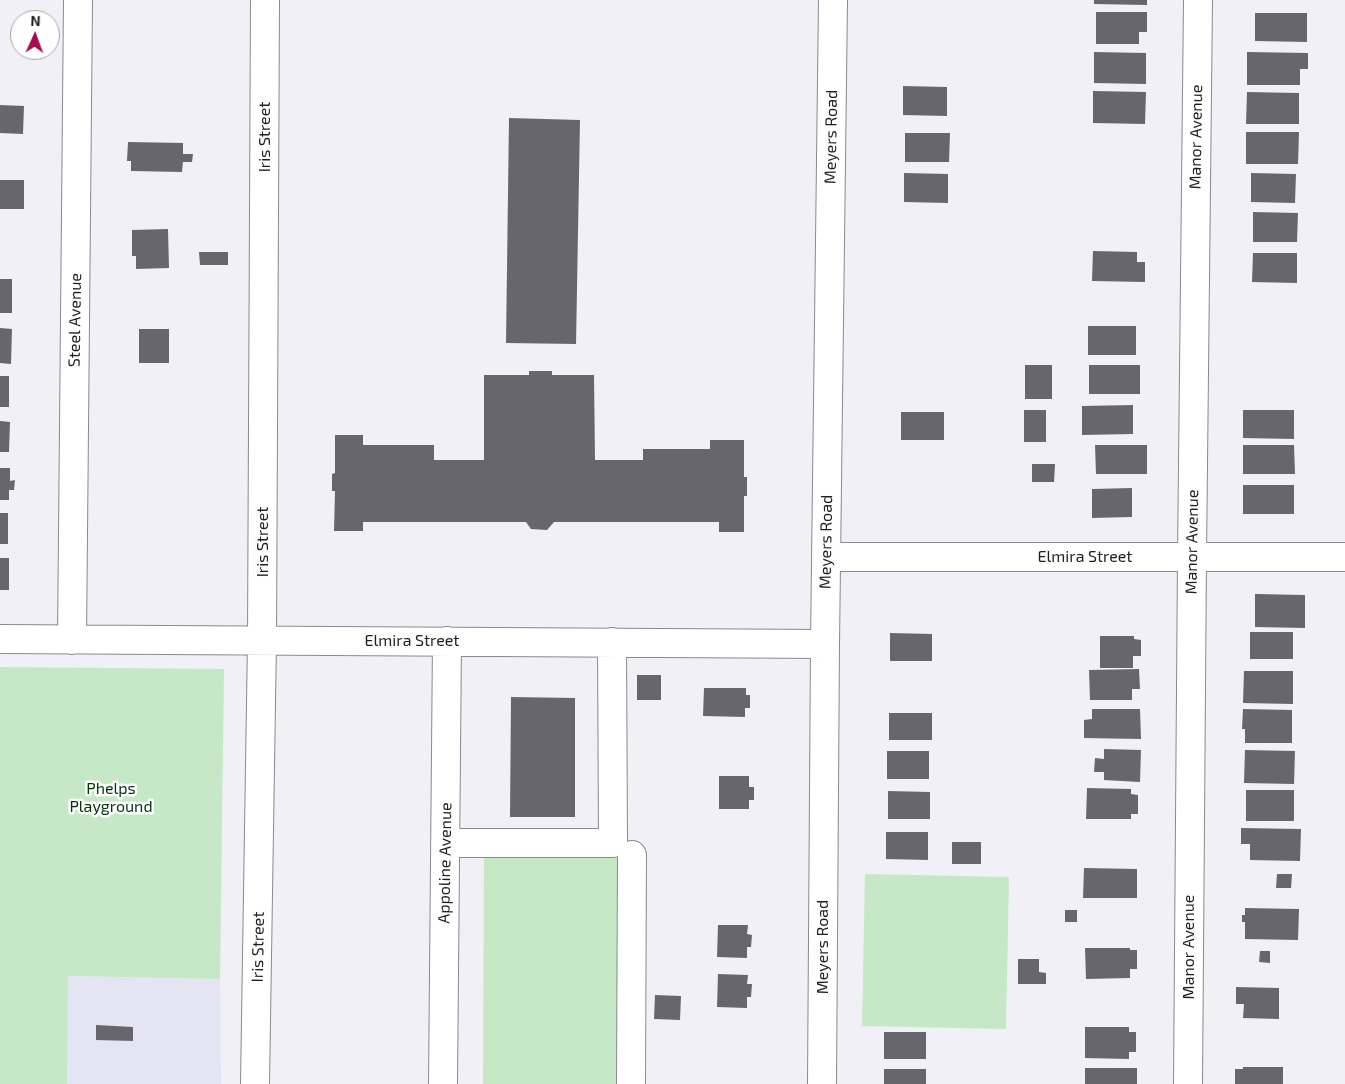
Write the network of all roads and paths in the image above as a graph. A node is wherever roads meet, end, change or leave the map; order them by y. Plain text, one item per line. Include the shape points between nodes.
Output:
1 (78, 0) edge
2 (265, 0) edge
3 (833, 0) edge
4 (1198, 0) edge
5 (826, 557) junction
6 (1345, 557) edge
7 (1192, 558) junction
8 (0, 639) edge
9 (72, 640) junction
10 (262, 640) junction
11 (448, 641) junction
12 (612, 642) junction
13 (825, 644) junction
14 (445, 843) junction
15 (632, 855) dead end
16 (256, 1084) edge
17 (443, 1084) edge
18 (631, 1084) edge
19 (822, 1084) edge
20 (1188, 1084) edge

1 - 9 street, Steel Avenue
2 - 10 street, Iris Street
3 - 5 street, Meyers Road
4 - 7 street, Manor Avenue
5 - 7 street, Elmira Street
5 - 13 street, Meyers Road
6 - 7 street, Elmira Street
7 - 20 street, Manor Avenue
8 - 9 street, Elmira Street
9 - 10 street, Elmira Street
10 - 11 street, Elmira Street
10 - 16 street, Iris Street
11 - 12 street, Elmira Street
11 - 14 street, Appoline Avenue
12 - 13 street, Elmira Street
12 - 14 street via 613,843
13 - 19 street, Meyers Road
14 - 17 street, Appoline Avenue
15 - 18 street

